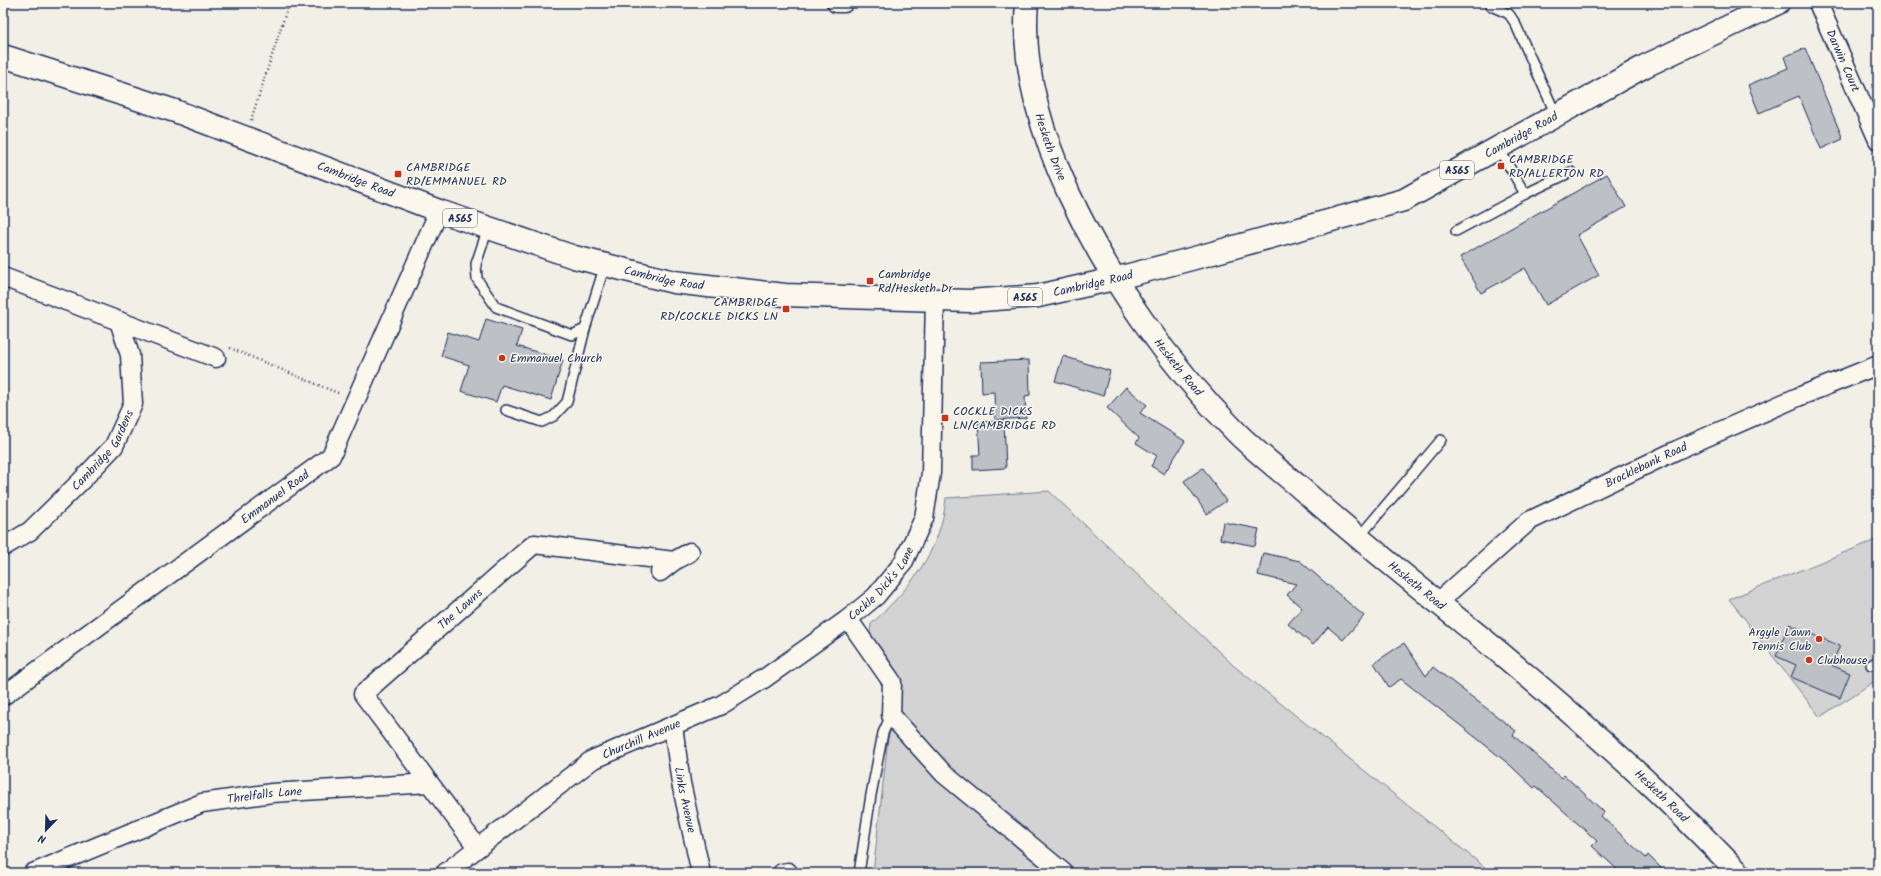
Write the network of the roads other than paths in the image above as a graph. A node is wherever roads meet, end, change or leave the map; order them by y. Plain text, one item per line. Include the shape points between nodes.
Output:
1 (836, 3) edge
2 (844, 3) edge
3 (1027, 3) edge
4 (1778, 3) edge
5 (1818, 3) edge
6 (1491, 6) dead end
7 (3, 56) edge
8 (1556, 115) junction
9 (1878, 140) edge
10 (1498, 147) junction
11 (1571, 172) dead end
12 (1525, 194) junction
13 (439, 211) junction
14 (488, 228) junction
15 (1456, 231) dead end
16 (605, 265) junction
17 (3, 277) edge
18 (1114, 279) junction
19 (935, 300) junction
20 (119, 321) junction
21 (585, 329) junction
22 (216, 358) road end
23 (1878, 365) edge
24 (506, 410) dead end
25 (1441, 440) dead end
26 (1358, 538) junction
27 (3, 547) edge
28 (690, 552) dead end
29 (1437, 603) junction
30 (848, 619) junction
31 (3, 696) edge
32 (891, 715) junction
33 (673, 726) junction
34 (429, 783) junction
35 (477, 847) junction
36 (33, 873) edge
37 (445, 873) edge
38 (701, 873) edge
39 (859, 873) edge
40 (1064, 873) edge
41 (1739, 873) edge

1 - 2 street
3 - 18 main road, Hesketh Drive via 1026,51 1044,131 1060,176
4 - 8 main road, Cambridge Road / A565 via 1645,66
5 - 9 street, Darwin Court
6 - 8 lane via 1509,14 1515,22
7 - 13 main road, Cambridge Road / A565 via 175,111
8 - 10 main road, Cambridge Road / A565
10 - 12 lane
10 - 18 main road, Cambridge Road / A565 via 1404,200
11 - 12 lane
12 - 15 lane
13 - 14 main road, Cambridge Road / A565
13 - 31 street, Emmanuel Road via 331,456
14 - 16 main road, Cambridge Road / A565
14 - 21 lane via 476,264 477,279 496,307 572,335
16 - 19 main road, Cambridge Road / A565 via 674,282 785,295
16 - 21 lane
17 - 20 street
18 - 19 main road, Cambridge Road / A565 via 1038,296 969,301
18 - 26 main road, Hesketh Road via 1199,393 1237,433
19 - 30 street, Cockle Dick's Lane via 931,473 924,518 903,563 876,596
20 - 22 street
20 - 27 street, Cambridge Gardens via 130,355 133,404 114,446 30,531
21 - 24 lane via 567,402 554,416 542,422
23 - 29 street, Brocklebank Road via 1798,396 1677,450 1529,521
25 - 26 lane
26 - 29 main road, Hesketh Road
28 - 34 street, The Lawns via 667,567 534,544 363,694
29 - 41 main road, Hesketh Road via 1590,729
30 - 32 street, Cockle Dick's Lane via 892,682
30 - 33 street, Churchill Avenue via 759,682 720,705
32 - 39 lane via 883,733
32 - 40 street via 944,774
33 - 35 street, Churchill Avenue via 592,760
33 - 38 street, Links Avenue via 681,783
34 - 35 street
34 - 36 street, Threlfalls Lane via 272,793 202,803
35 - 37 street, Churchill Avenue

